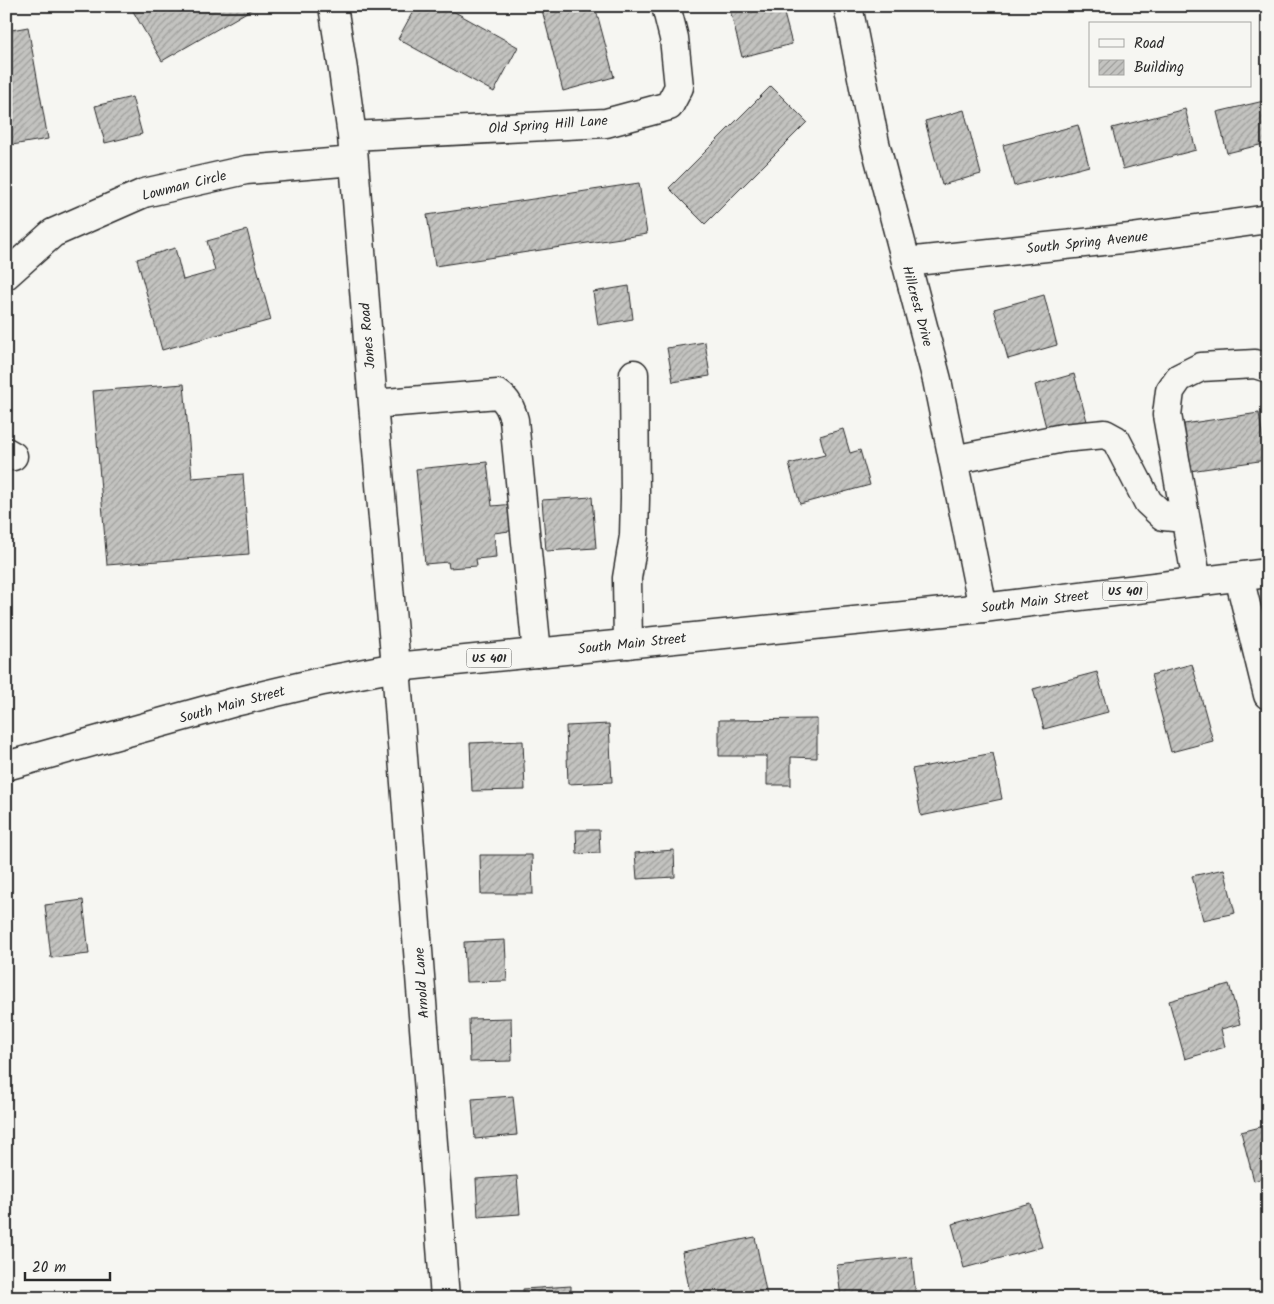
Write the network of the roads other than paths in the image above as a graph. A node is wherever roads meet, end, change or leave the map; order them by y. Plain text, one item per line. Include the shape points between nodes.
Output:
1 (333, 6) edge
2 (666, 6) edge
3 (848, 6) edge
4 (353, 148) junction
5 (1268, 219) edge
6 (906, 262) junction
7 (6, 275) edge
8 (1268, 368) edge
9 (634, 374) dead end
10 (373, 404) junction
11 (953, 460) junction
12 (1185, 518) junction
13 (1268, 573) edge
14 (1239, 578) junction
15 (1197, 582) junction
16 (983, 608) junction
17 (628, 644) junction
18 (537, 653) junction
19 (396, 667) junction
20 (1268, 695) edge
21 (6, 766) edge
22 (446, 1298) edge

1 - 4 street, Jones Road
2 - 4 street, Old Spring Hill Lane via 674,38 679,87 669,106 606,122
3 - 6 street, Hillcrest Drive via 875,143
4 - 7 street, Lowman Circle via 144,193 53,233
4 - 10 street, Jones Road
5 - 6 street, South Spring Avenue via 1131,238
6 - 11 street, Hillcrest Drive via 937,380
8 - 12 street via 1255,364 1200,367 1179,378 1170,391 1167,416
9 - 17 street via 635,498 634,536 627,578
10 - 18 street via 498,394 511,408
10 - 19 street, Jones Road
11 - 12 street via 1063,438 1105,434 1116,440 1148,502 1163,516
11 - 16 street, Hillcrest Drive
12 - 15 street
13 - 14 street, South Main Street / US 401
14 - 15 street, South Main Street / US 401
14 - 20 street
15 - 16 street, South Main Street / US 401
16 - 17 street, South Main Street / US 401
17 - 18 street, South Main Street / US 401
18 - 19 street, South Main Street / US 401
19 - 21 street, South Main Street / US 401 via 235,702
19 - 22 street, Arnold Lane

